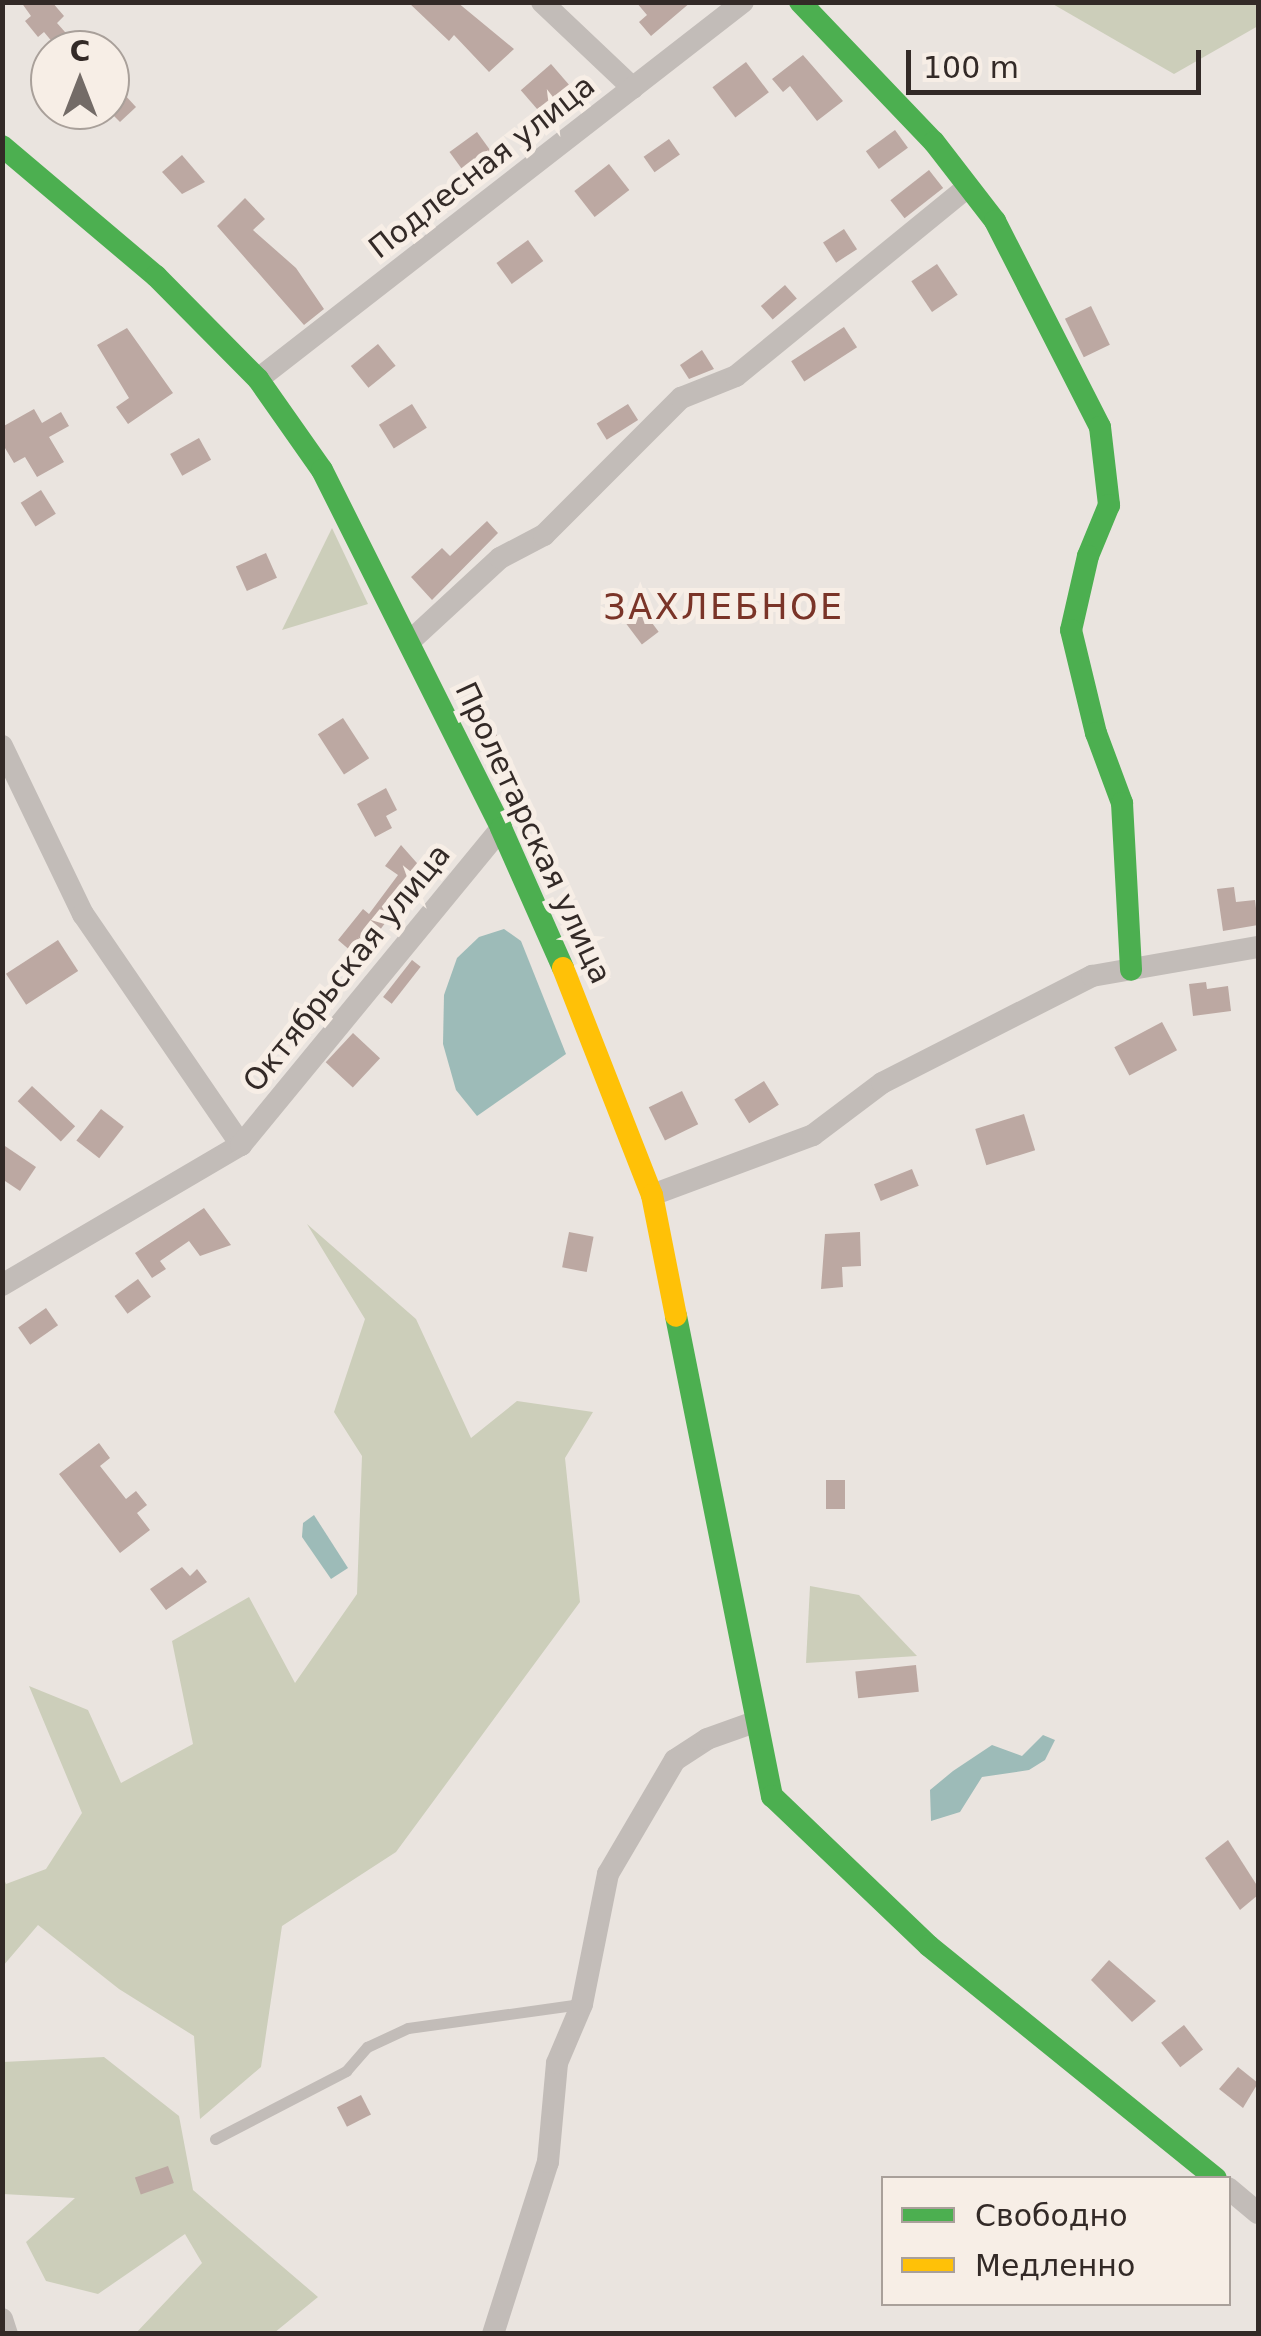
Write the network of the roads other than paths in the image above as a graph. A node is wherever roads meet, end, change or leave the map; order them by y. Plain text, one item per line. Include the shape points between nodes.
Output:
1 (542, 2) edge
2 (742, 2) edge
3 (800, 2) edge
4 (633, 88) junction
5 (2, 146) edge
6 (968, 187) junction
7 (258, 379) junction
8 (409, 642) junction
9 (2, 746) edge
10 (500, 828) junction
11 (1258, 947) edge
12 (1132, 970) junction
13 (241, 1145) junction
14 (652, 1195) junction
15 (2, 1285) edge
16 (755, 1722) junction
17 (582, 2004) junction
18 (215, 2138) dead end
19 (1214, 2176) edge
20 (1231, 2190) edge
21 (1258, 2212) edge
22 (2, 2319) edge
23 (7, 2334) edge
24 (493, 2334) edge

1 - 4 street
2 - 4 street, Подлесная улица
3 - 6 street
4 - 7 street, Подлесная улица
5 - 7 street, Пролетарская улица via 156,276
6 - 8 street via 736,376 682,398 544,535 500,558
6 - 12 street via 995,221 1086,400 1108,463 1108,506 1088,556 1072,630 1096,732 1122,803
7 - 8 street, Пролетарская улица via 322,470
8 - 10 street, Пролетарская улица
9 - 13 street, Октябрьская улица via 83,914
10 - 13 street, Октябрьская улица
10 - 14 street, Пролетарская улица via 610,1076
11 - 12 street
12 - 14 street via 1092,976 882,1082 813,1135
13 - 15 street, Октябрьская улица
14 - 16 street, Пролетарская улица
16 - 17 street via 675,1760 608,1874
16 - 19 street, Пролетарская улица via 772,1796 929,1946
17 - 18 lane via 408,2028 367,2047 346,2071
17 - 24 street via 557,2062 548,2162
20 - 21 street
22 - 23 street

